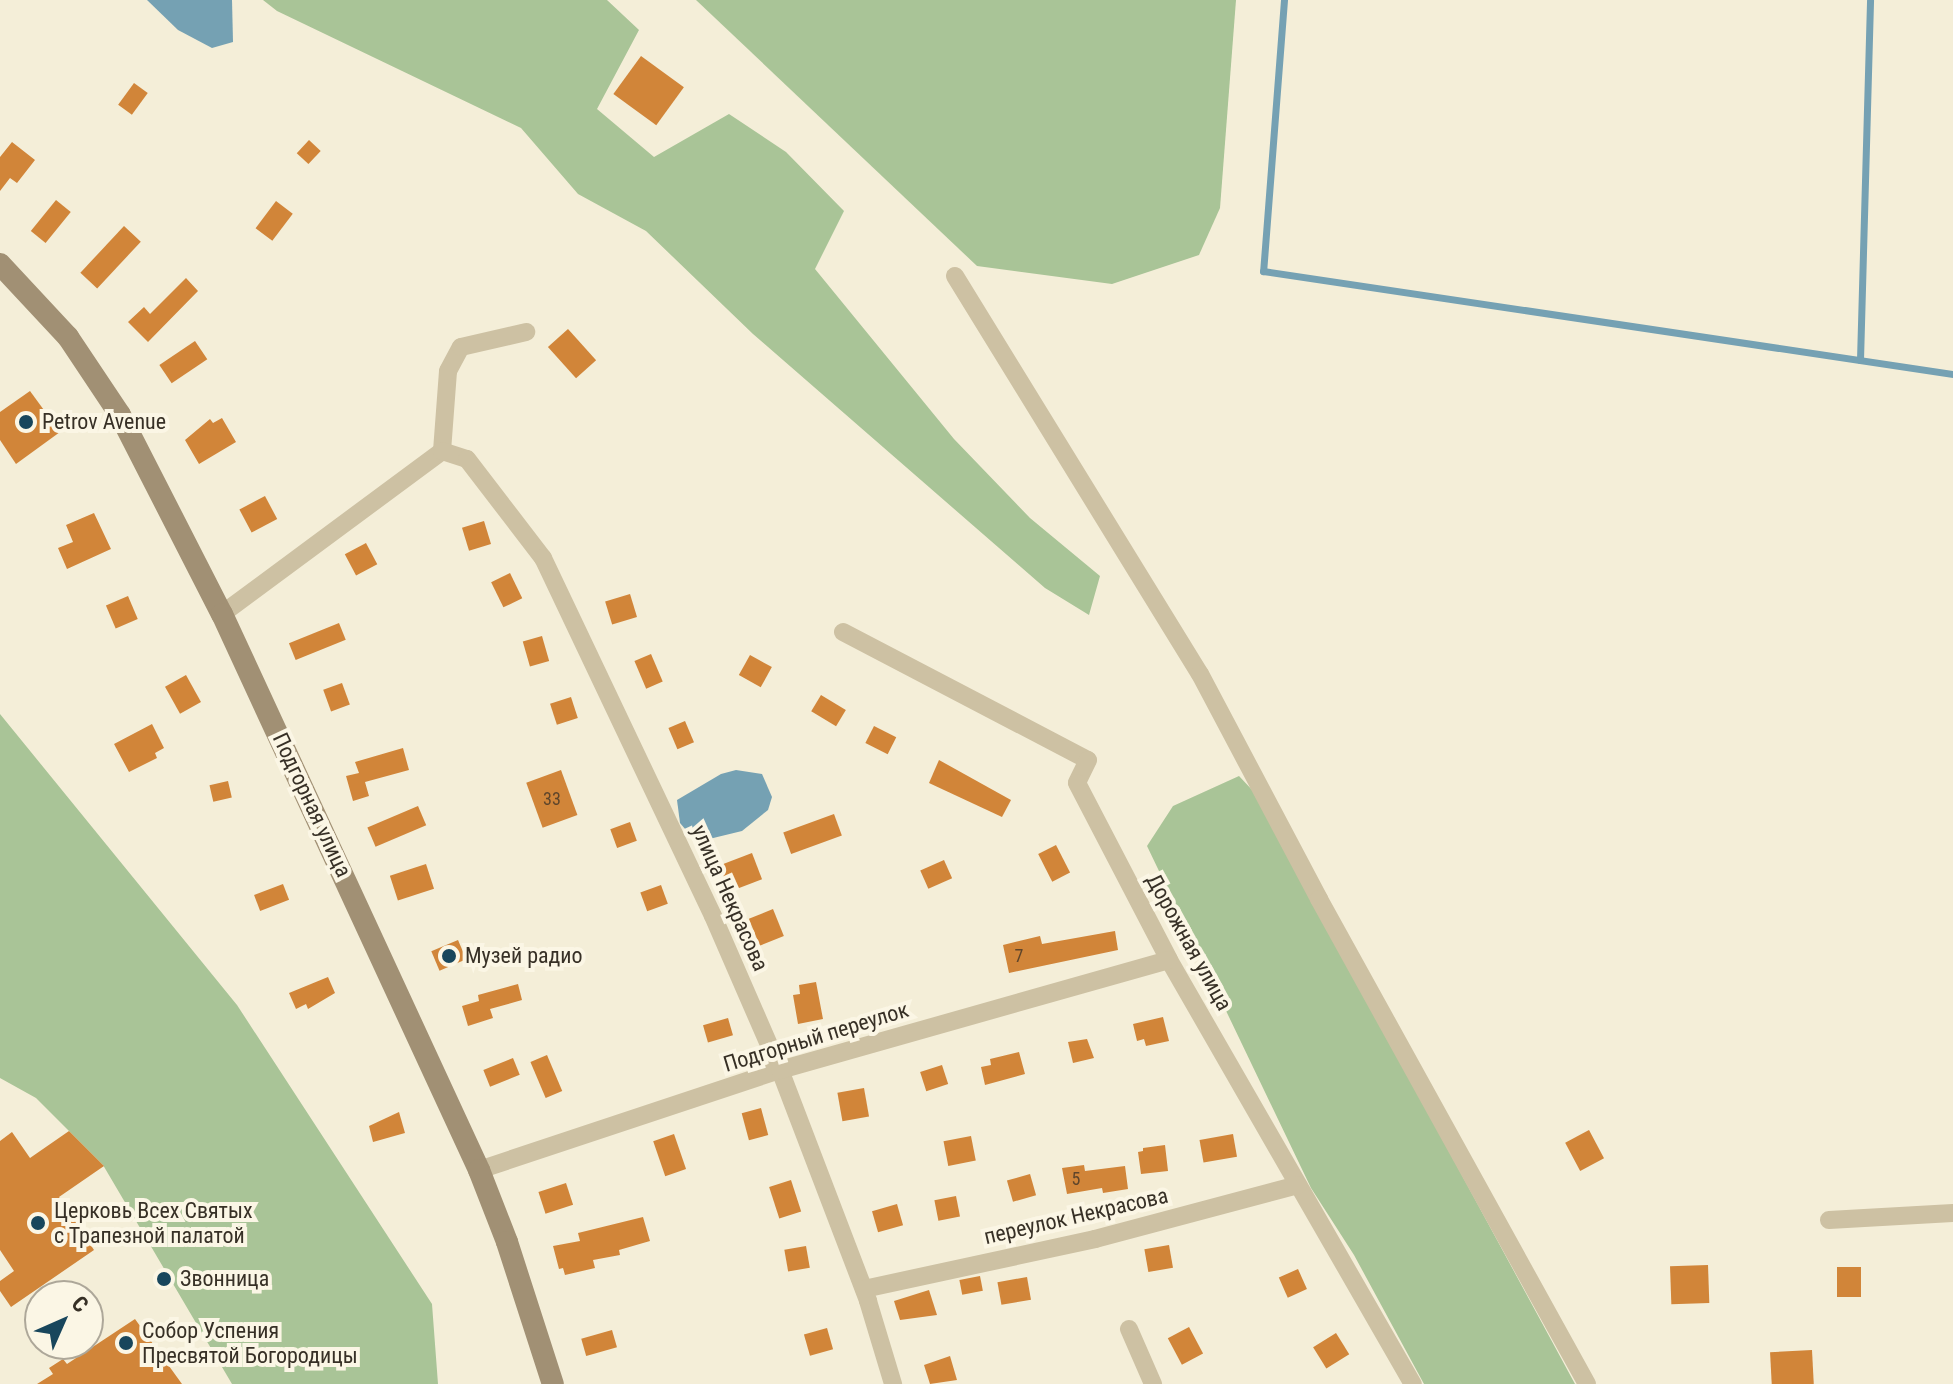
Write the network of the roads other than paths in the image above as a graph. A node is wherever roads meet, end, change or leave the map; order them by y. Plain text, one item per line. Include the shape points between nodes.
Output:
1 (0, 264) edge
2 (955, 276) dead end
3 (526, 332) dead end
4 (442, 451) junction
5 (222, 614) junction
6 (843, 632) dead end
7 (1169, 960) junction
8 (780, 1070) junction
9 (479, 1170) junction
10 (1298, 1185) junction
11 (1953, 1213) edge
12 (1829, 1220) dead end
13 (864, 1289) junction
14 (1129, 1329) dead end
15 (553, 1384) edge
16 (893, 1384) edge
17 (1153, 1384) edge
18 (1413, 1384) edge
19 (1587, 1384) edge

1 - 5 main road, Подгорная улица via 68,337 120,415
2 - 19 street via 1200,674
3 - 4 street via 461,347 448,371
4 - 5 street
4 - 8 street, улица Некрасова via 467,459 543,558
5 - 9 main road, Подгорная улица
6 - 7 street, Дорожная улица via 1088,760 1077,783
7 - 8 street, Подгорный переулок
7 - 10 street, Дорожная улица
8 - 9 street, Подгорный переулок
8 - 13 street, улица Некрасова
9 - 15 main road, Подгорная улица
10 - 13 street, переулок Некрасова via 1095,1239
10 - 18 street, Дорожная улица
11 - 12 street
13 - 16 street, улица Некрасова
14 - 17 street

